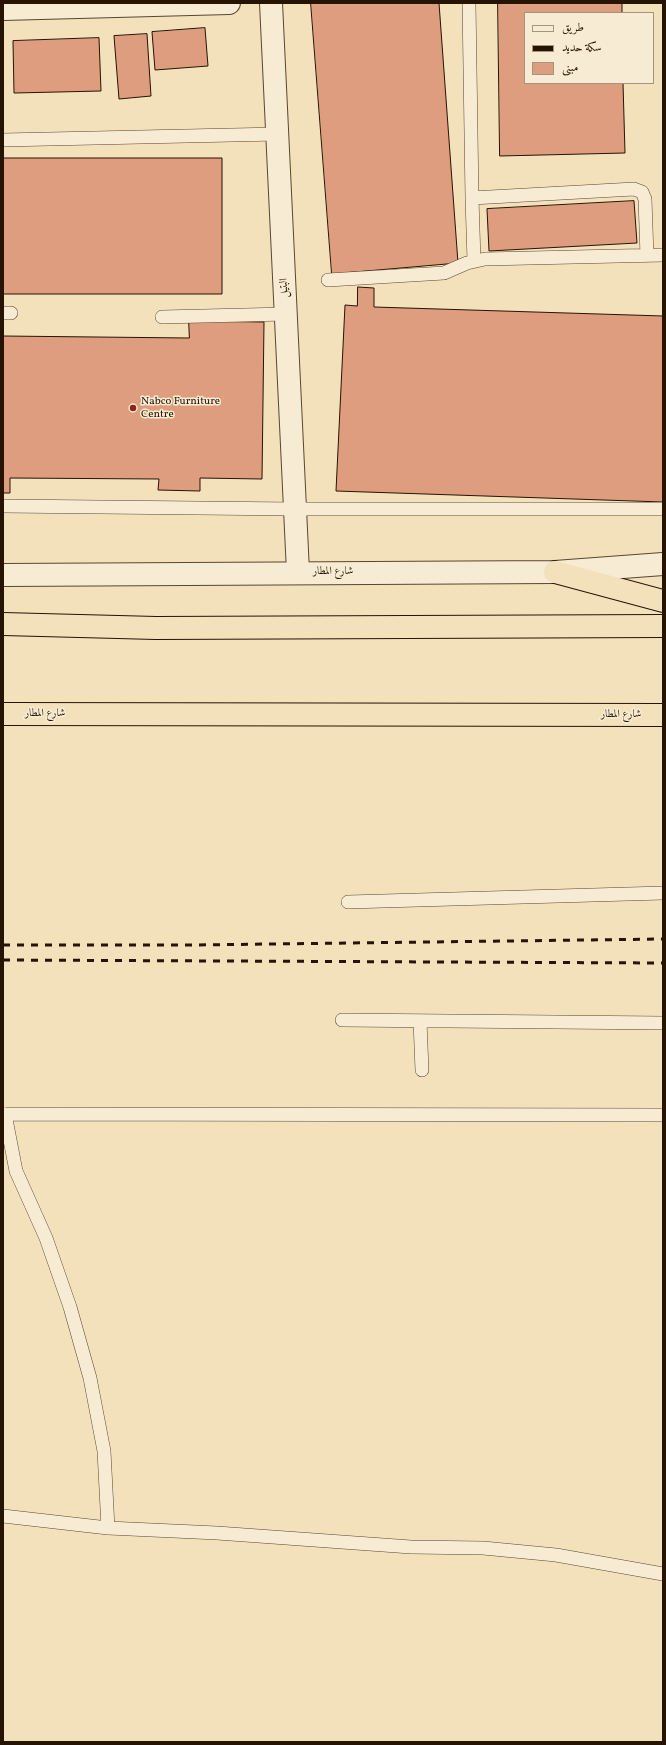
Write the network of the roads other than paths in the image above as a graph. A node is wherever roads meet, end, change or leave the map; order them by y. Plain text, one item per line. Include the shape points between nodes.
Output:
1 (229, 3) edge
2 (272, 3) edge
3 (469, 3) edge
4 (3, 9) edge
5 (278, 134) junction
6 (3, 140) edge
7 (472, 198) junction
8 (663, 255) edge
9 (647, 256) junction
10 (474, 261) junction
11 (328, 280) dead end
12 (286, 314) junction
13 (162, 317) dead end
14 (3, 506) edge
15 (295, 509) junction
16 (663, 509) edge
17 (663, 564) edge
18 (298, 572) junction
19 (555, 572) junction
20 (3, 575) edge
21 (663, 601) edge
22 (3, 624) edge
23 (663, 626) edge
24 (3, 714) edge
25 (663, 715) edge
26 (663, 893) edge
27 (348, 902) dead end
28 (342, 1020) dead end
29 (420, 1021) junction
30 (663, 1023) edge
31 (422, 1070) dead end
32 (4, 1114) edge
33 (663, 1114) edge
34 (3, 1516) edge
35 (108, 1528) junction
36 (663, 1574) edge

1 - 4 street
2 - 5 street, البتيل
3 - 7 lane
5 - 6 lane
5 - 12 street, البتيل
7 - 9 lane via 638,190 645,199
7 - 10 lane
8 - 9 lane
9 - 10 lane
10 - 11 lane via 444,273
12 - 13 lane
12 - 15 street, البتيل
14 - 15 lane
15 - 16 lane
15 - 18 street, البتيل
17 - 19 street, شارع المطار
18 - 19 street, شارع المطار
18 - 20 street, شارع المطار
19 - 21 highway
22 - 23 highway via 156,628
24 - 25 highway, شارع المطار
26 - 27 lane
28 - 29 lane
29 - 30 lane
29 - 31 lane
32 - 33 lane
32 - 35 lane via 16,1171 46,1238 68,1300 90,1378 104,1451
34 - 35 lane
35 - 36 lane via 411,1547 483,1548 556,1555

